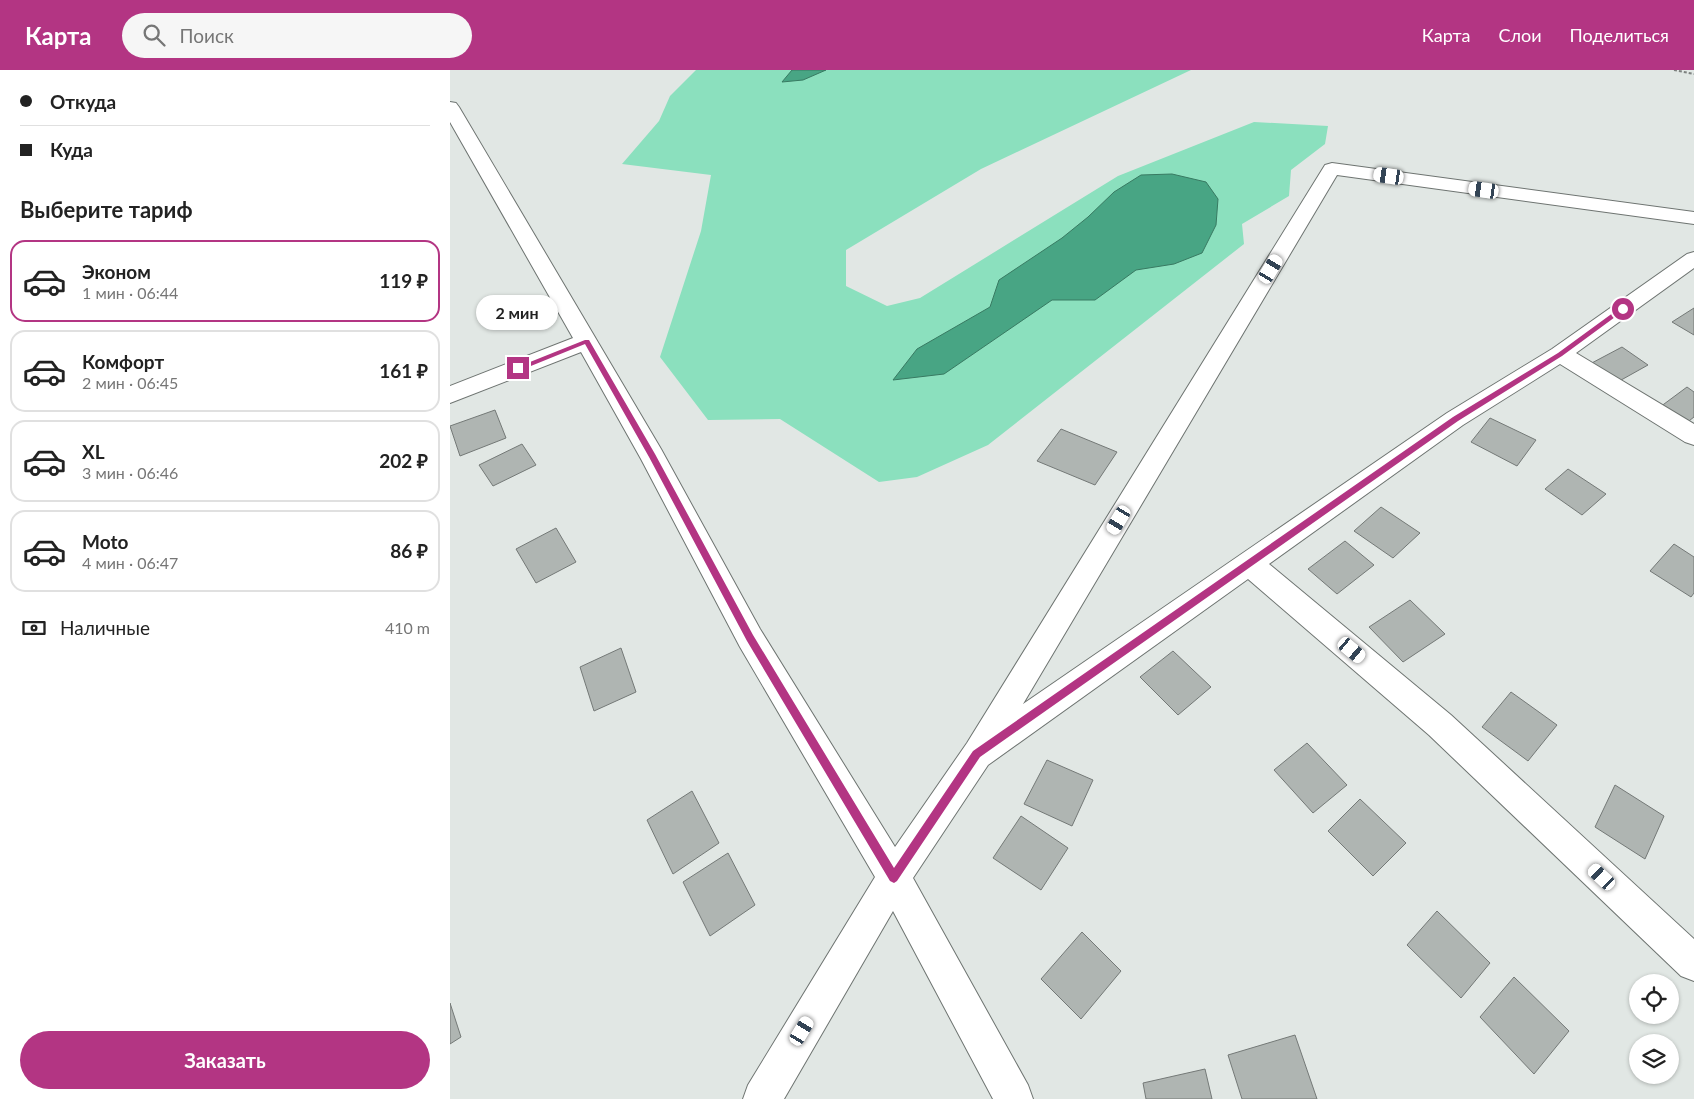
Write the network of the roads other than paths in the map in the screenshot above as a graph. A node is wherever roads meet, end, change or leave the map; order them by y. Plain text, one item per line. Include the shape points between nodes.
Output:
1 (450, 107) edge
2 (1694, 218) edge
3 (1694, 258) edge
4 (587, 341) junction
5 (1560, 354) junction
6 (450, 395) edge
7 (1694, 436) edge
8 (1250, 564) junction
9 (977, 754) junction
10 (894, 878) junction
11 (1694, 964) edge
12 (762, 1099) edge
13 (1014, 1099) edge

1 - 4 lane
2 - 9 lane via 1332,169
3 - 5 lane
4 - 6 lane
4 - 10 lane via 750,638
5 - 7 lane
5 - 8 lane via 1455,419
8 - 9 lane
8 - 11 lane via 1440,725
9 - 10 lane
10 - 12 lane
10 - 13 lane

